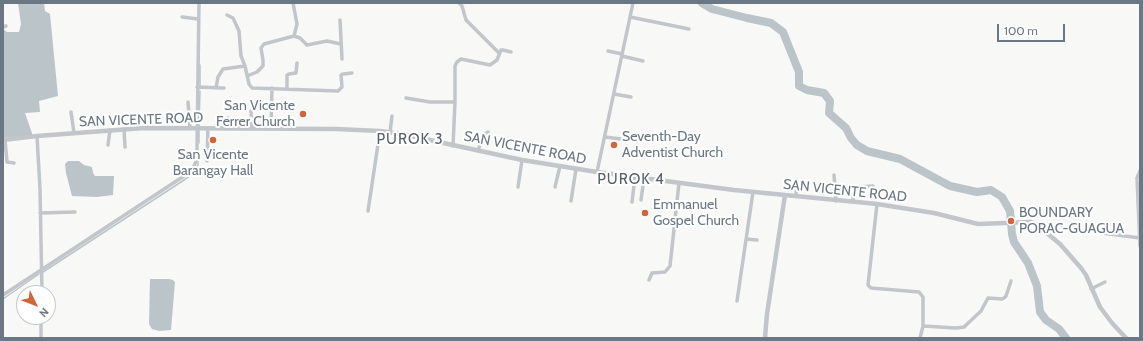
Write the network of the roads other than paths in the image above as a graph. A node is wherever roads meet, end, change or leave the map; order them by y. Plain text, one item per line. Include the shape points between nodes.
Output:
1 (198, 3) edge
2 (293, 3) edge
3 (459, 3) edge
4 (633, 3) edge
5 (227, 15) dead end
6 (630, 16) junction
7 (182, 17) dead end
8 (198, 19) junction
9 (340, 20) dead end
10 (689, 28) dead end
11 (294, 36) junction
12 (341, 44) junction
13 (608, 51) dead end
14 (511, 52) dead end
15 (499, 53) junction
16 (622, 55) junction
17 (342, 59) dead end
18 (643, 61) dead end
19 (296, 63) dead end
20 (246, 66) junction
21 (352, 73) dead end
22 (248, 76) junction
23 (197, 87) junction
24 (216, 88) junction
25 (224, 88) dead end
26 (272, 88) junction
27 (287, 89) junction
28 (614, 94) junction
29 (631, 97) dead end
30 (406, 98) dead end
31 (188, 102) dead end
32 (455, 102) junction
33 (251, 111) dead end
34 (71, 112) dead end
35 (392, 116) dead end
36 (228, 118) dead end
37 (190, 128) junction
38 (197, 128) junction
39 (208, 128) junction
40 (228, 128) junction
41 (252, 128) junction
42 (124, 129) junction
43 (271, 129) junction
44 (110, 130) junction
45 (380, 131) junction
46 (390, 132) junction
47 (488, 132) dead end
48 (74, 133) junction
49 (37, 136) junction
50 (605, 136) junction
51 (4, 140) edge
52 (637, 141) dead end
53 (108, 145) dead end
54 (453, 146) junction
55 (125, 147) dead end
56 (478, 151) junction
57 (522, 160) junction
58 (207, 161) dead end
59 (14, 163) dead end
60 (560, 166) junction
61 (576, 169) junction
62 (1140, 171) edge
63 (597, 172) junction
64 (834, 175) dead end
65 (635, 177) junction
66 (644, 178) junction
67 (797, 180) dead end
68 (679, 183) junction
69 (873, 186) dead end
70 (518, 187) dead end
71 (555, 187) dead end
72 (753, 192) junction
73 (785, 195) junction
74 (796, 196) junction
75 (641, 200) dead end
76 (836, 200) junction
77 (571, 201) dead end
78 (632, 202) dead end
79 (853, 202) junction
80 (877, 204) junction
81 (368, 211) dead end
82 (74, 212) dead end
83 (40, 213) junction
84 (1102, 232) dead end
85 (1140, 238) edge
86 (746, 239) junction
87 (757, 240) dead end
88 (1140, 246) edge
89 (41, 270) junction
90 (648, 280) dead end
91 (1010, 281) dead end
92 (1105, 282) dead end
93 (42, 285) edge
94 (1091, 289) junction
95 (3, 295) edge
96 (737, 301) dead end
97 (41, 325) edge
98 (922, 326) junction
99 (41, 338) edge
100 (765, 338) edge
101 (920, 338) edge
102 (1126, 338) edge

1 - 8 street
2 - 11 street via 297,24
3 - 15 street via 466,20
4 - 6 street
5 - 20 street via 233,18 239,31 241,56
6 - 10 street
6 - 16 street
7 - 8 street
8 - 23 street
9 - 12 street
11 - 12 street via 307,45 327,41
11 - 22 street via 263,44 263,66
12 - 17 street
13 - 16 street
14 - 15 street via 503,50
15 - 32 street via 497,60 490,65 461,59 457,62
16 - 18 street
16 - 28 street
19 - 27 street via 297,72 287,75
20 - 22 street
20 - 24 street via 222,69
21 - 27 street via 341,75 342,87 338,91
22 - 26 street via 252,88
23 - 24 street
23 - 38 street
24 - 25 street
26 - 27 street
26 - 43 street
28 - 29 street
28 - 50 street
30 - 32 street via 430,102
31 - 37 street
32 - 54 street
33 - 41 street
34 - 48 street
35 - 46 street
36 - 40 street
37 - 38 street, SAN VICENTE ROAD
37 - 42 street, SAN VICENTE ROAD
38 - 39 street, SAN VICENTE ROAD
38 - 89 street via 197,159 188,173
39 - 40 street, SAN VICENTE ROAD
39 - 58 street
40 - 41 street, SAN VICENTE ROAD
41 - 43 street, SAN VICENTE ROAD
42 - 44 street, SAN VICENTE ROAD
42 - 55 street
43 - 45 street, SAN VICENTE ROAD
44 - 48 street, SAN VICENTE ROAD
44 - 53 street
45 - 46 street, SAN VICENTE ROAD
45 - 81 street
46 - 54 street, SAN VICENTE ROAD
47 - 56 street via 483,135
48 - 49 street, SAN VICENTE ROAD
49 - 51 street, SAN VICENTE ROAD
49 - 83 street
50 - 52 street
50 - 63 street
51 - 59 street via 7,162
54 - 56 street, SAN VICENTE ROAD
56 - 57 street, SAN VICENTE ROAD
57 - 60 street, SAN VICENTE ROAD
57 - 70 street
60 - 61 street, SAN VICENTE ROAD
60 - 71 street
61 - 63 street, SAN VICENTE ROAD
61 - 77 street
62 - 85 street via 1137,178
63 - 65 street, SAN VICENTE ROAD
64 - 76 street
65 - 66 street, SAN VICENTE ROAD
65 - 78 street
66 - 68 street, SAN VICENTE ROAD
66 - 75 street
67 - 74 street
68 - 72 street, SAN VICENTE ROAD
68 - 90 street via 670,266 665,272 652,273
69 - 79 street via 855,188
72 - 73 street, SAN VICENTE ROAD
72 - 86 street
73 - 74 street, SAN VICENTE ROAD
73 - 100 street
74 - 76 street, SAN VICENTE ROAD
76 - 79 street, SAN VICENTE ROAD
79 - 80 street, SAN VICENTE ROAD
80 - 94 street, SAN VICENTE ROAD via 934,213 978,224 1036,224 1060,244 1084,271
80 - 98 street via 868,285 871,288 919,292 923,297
82 - 83 street
83 - 89 street
84 - 85 street
85 - 88 street
86 - 87 street
86 - 96 street
89 - 93 street
89 - 95 street
91 - 98 street via 1006,296 1002,299 988,298 981,311 964,327
92 - 94 street
94 - 102 street via 1112,323
97 - 99 street
98 - 101 street

